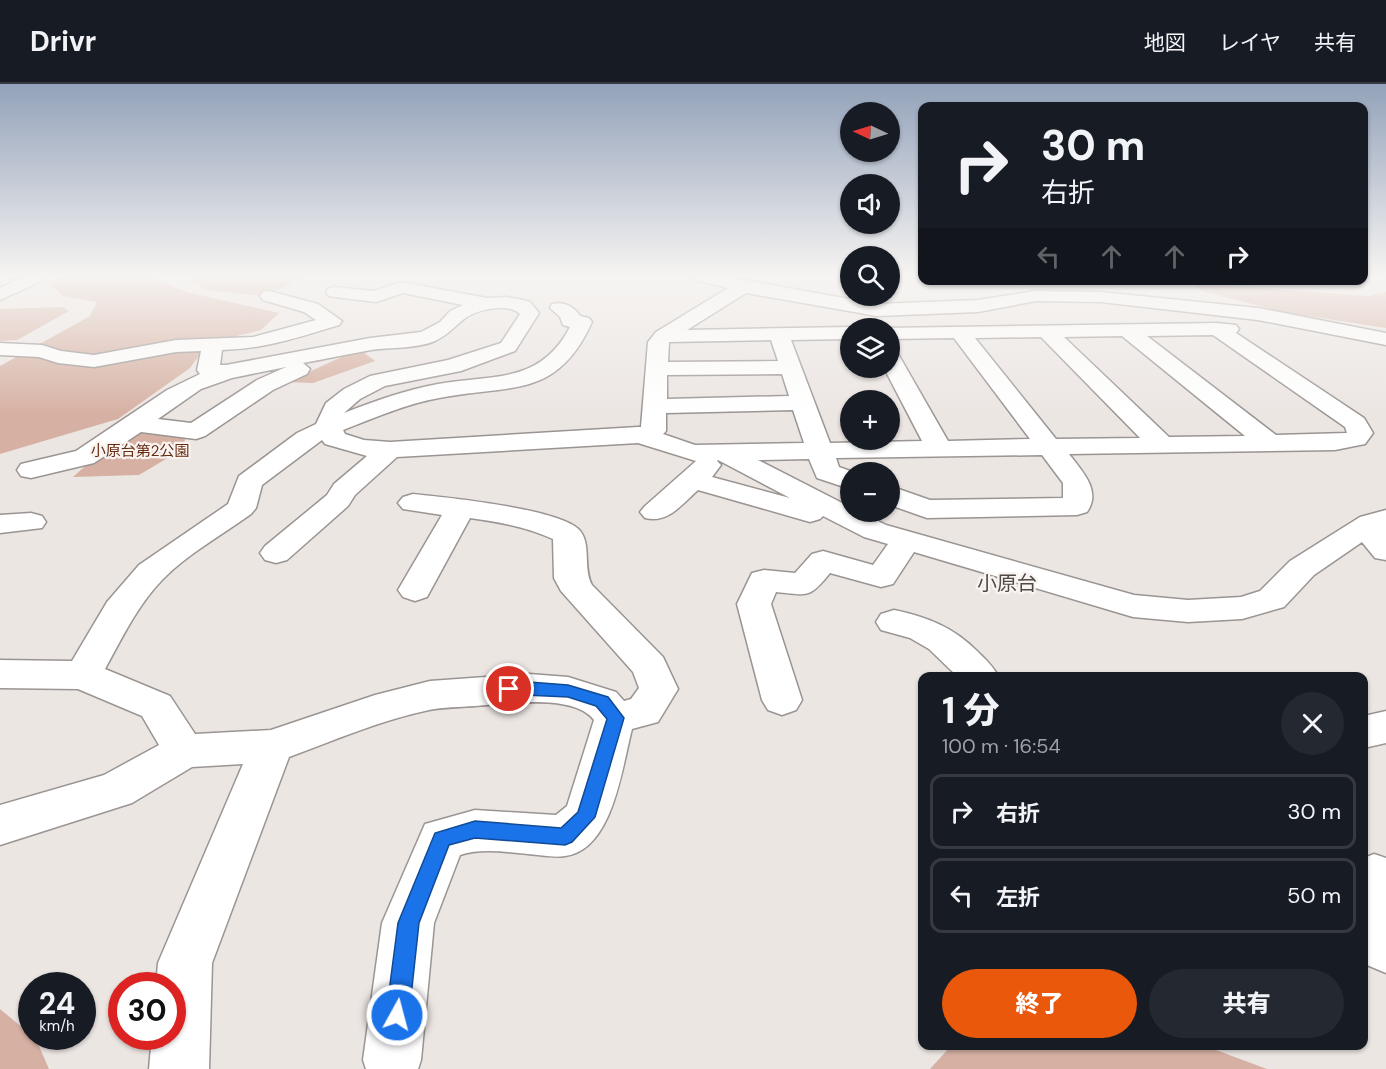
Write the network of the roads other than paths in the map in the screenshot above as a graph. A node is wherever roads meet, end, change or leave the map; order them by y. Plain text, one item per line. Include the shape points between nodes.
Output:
1 (329, 322) edge
2 (451, 322) edge
3 (524, 322) edge
4 (582, 322) edge
5 (686, 322) edge
6 (1300, 322) edge
7 (1327, 327) junction
8 (1217, 329) junction
9 (1127, 330) junction
10 (1046, 331) junction
11 (960, 332) junction
12 (840, 333) edge
13 (900, 333) edge
14 (778, 334) junction
15 (663, 336) junction
16 (1386, 339) edge
17 (213, 344) junction
18 (508, 347) junction
19 (575, 348) junction
20 (0, 349) edge
21 (331, 351) junction
22 (125, 356) junction
23 (173, 359) dead end
24 (789, 367) junction
25 (657, 369) junction
26 (226, 372) junction
27 (900, 377) edge
28 (801, 403) junction
29 (656, 406) junction
30 (136, 424) junction
31 (329, 427) junction
32 (640, 435) junction
33 (1269, 443) junction
34 (1161, 444) junction
35 (1048, 446) junction
36 (939, 448) junction
37 (390, 450) junction
38 (818, 451) junction
39 (719, 452) junction
40 (31, 470) dead end
41 (840, 477) edge
42 (693, 480) junction
43 (900, 499) edge
44 (413, 503) dead end
45 (461, 508) junction
46 (836, 511) junction
47 (655, 512) dead end
48 (1378, 521) edge
49 (31, 522) dead end
50 (0, 524) edge
51 (906, 541) junction
52 (1386, 551) edge
53 (276, 553) dead end
54 (415, 590) dead end
55 (894, 622) dead end
56 (975, 672) edge
57 (0, 674) edge
58 (83, 675) junction
59 (782, 700) dead end
60 (615, 718) junction
61 (1386, 727) edge
62 (1368, 731) edge
63 (272, 746) junction
64 (184, 751) junction
65 (0, 825) edge
66 (1377, 878) edge
67 (1386, 947) edge
68 (392, 1060) dead end
69 (179, 1069) edge

1 - 17 street via 253,343
2 - 21 street via 426,337
3 - 18 street
4 - 19 street
5 - 15 street
6 - 7 street
7 - 8 street
7 - 16 street
8 - 9 street
8 - 33 street via 1355,423 1360,433 1356,439 1335,442
9 - 10 street
9 - 33 street
10 - 11 street
10 - 34 street
11 - 13 street
11 - 35 street
12 - 14 street
14 - 15 street
14 - 24 street
15 - 25 street via 658,342
17 - 22 street via 176,346
17 - 26 street via 208,370
18 - 19 street
18 - 31 street via 453,366 378,381 334,408
19 - 31 street via 527,379 428,393
20 - 22 street via 94,360
21 - 26 street
21 - 30 street via 265,385 196,431
22 - 23 street via 154,363
24 - 25 street
24 - 28 street
25 - 29 street
26 - 30 street via 193,384
27 - 36 street
28 - 29 street
28 - 38 street
29 - 32 street via 653,431
30 - 40 street via 85,457
31 - 37 street via 334,439 362,448
31 - 58 street via 306,438 249,482 241,508 151,572 119,610
32 - 37 street
32 - 39 street via 693,453
33 - 34 street
34 - 35 street
35 - 36 street
35 - 43 street via 1077,483 1077,506 927,509
36 - 38 street
37 - 53 street
38 - 39 street
38 - 41 street via 827,472
39 - 42 street
39 - 46 street
42 - 46 street via 809,513
42 - 47 street
44 - 45 street
45 - 54 street
45 - 60 street via 553,527 568,535 571,578 578,591 650,666 659,689 644,711
46 - 51 street via 875,531
48 - 51 street via 1302,568 1272,599 1242,608 1188,611 1132,606
48 - 52 street via 1378,543
49 - 50 street
51 - 59 street via 881,577 823,561 803,584 764,580 754,604
55 - 56 street via 938,635
57 - 58 street
58 - 64 street via 156,706
60 - 63 street via 602,702 568,691 529,688 430,695
60 - 68 street via 586,817 565,836 475,830 442,839 408,923
61 - 62 street
63 - 64 street
63 - 69 street via 184,963
64 - 65 street via 116,790
66 - 67 street

